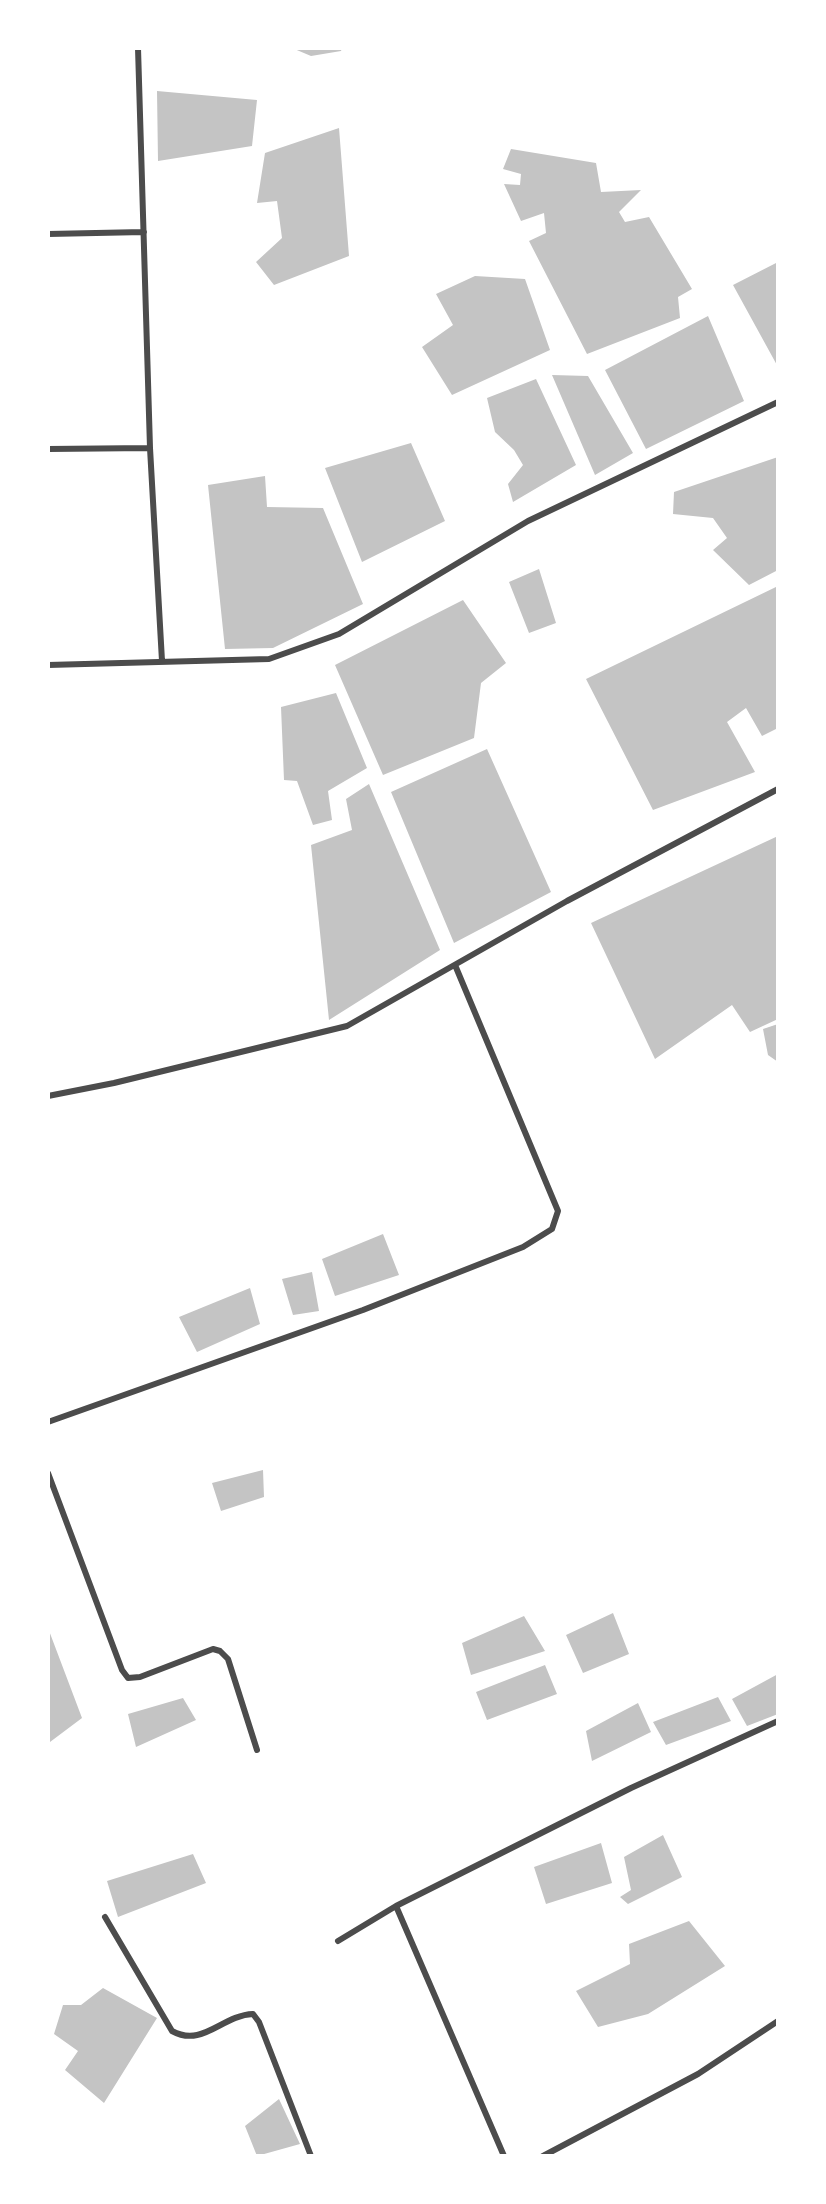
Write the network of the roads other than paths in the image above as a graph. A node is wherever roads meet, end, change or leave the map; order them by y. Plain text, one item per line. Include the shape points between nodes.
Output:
1 (138, 48) edge
2 (144, 232) junction
3 (48, 234) edge
4 (778, 402) edge
5 (150, 448) junction
6 (48, 449) edge
7 (162, 661) junction
8 (48, 664) edge
9 (778, 789) edge
10 (455, 965) junction
11 (48, 1096) edge
12 (48, 1422) edge
13 (48, 1473) edge
14 (778, 1721) edge
15 (257, 1750) dead end
16 (396, 1906) junction
17 (105, 1917) dead end
18 (338, 1941) dead end
19 (778, 2021) edge
20 (311, 2156) edge
21 (504, 2156) edge
22 (543, 2156) edge

1 - 2 street
2 - 3 street
2 - 5 street
4 - 7 street via 528,521 339,634 269,659
5 - 6 street
5 - 7 street
7 - 8 street
9 - 10 street
10 - 11 street via 347,1026
10 - 12 street via 558,1211 552,1229 523,1247 363,1310
13 - 15 street via 128,1678 213,1649 220,1651 228,1659
14 - 16 street via 631,1788
16 - 18 street
16 - 21 street
17 - 20 street via 172,2031 194,2037 243,2014 253,2014
19 - 22 street via 698,2074

